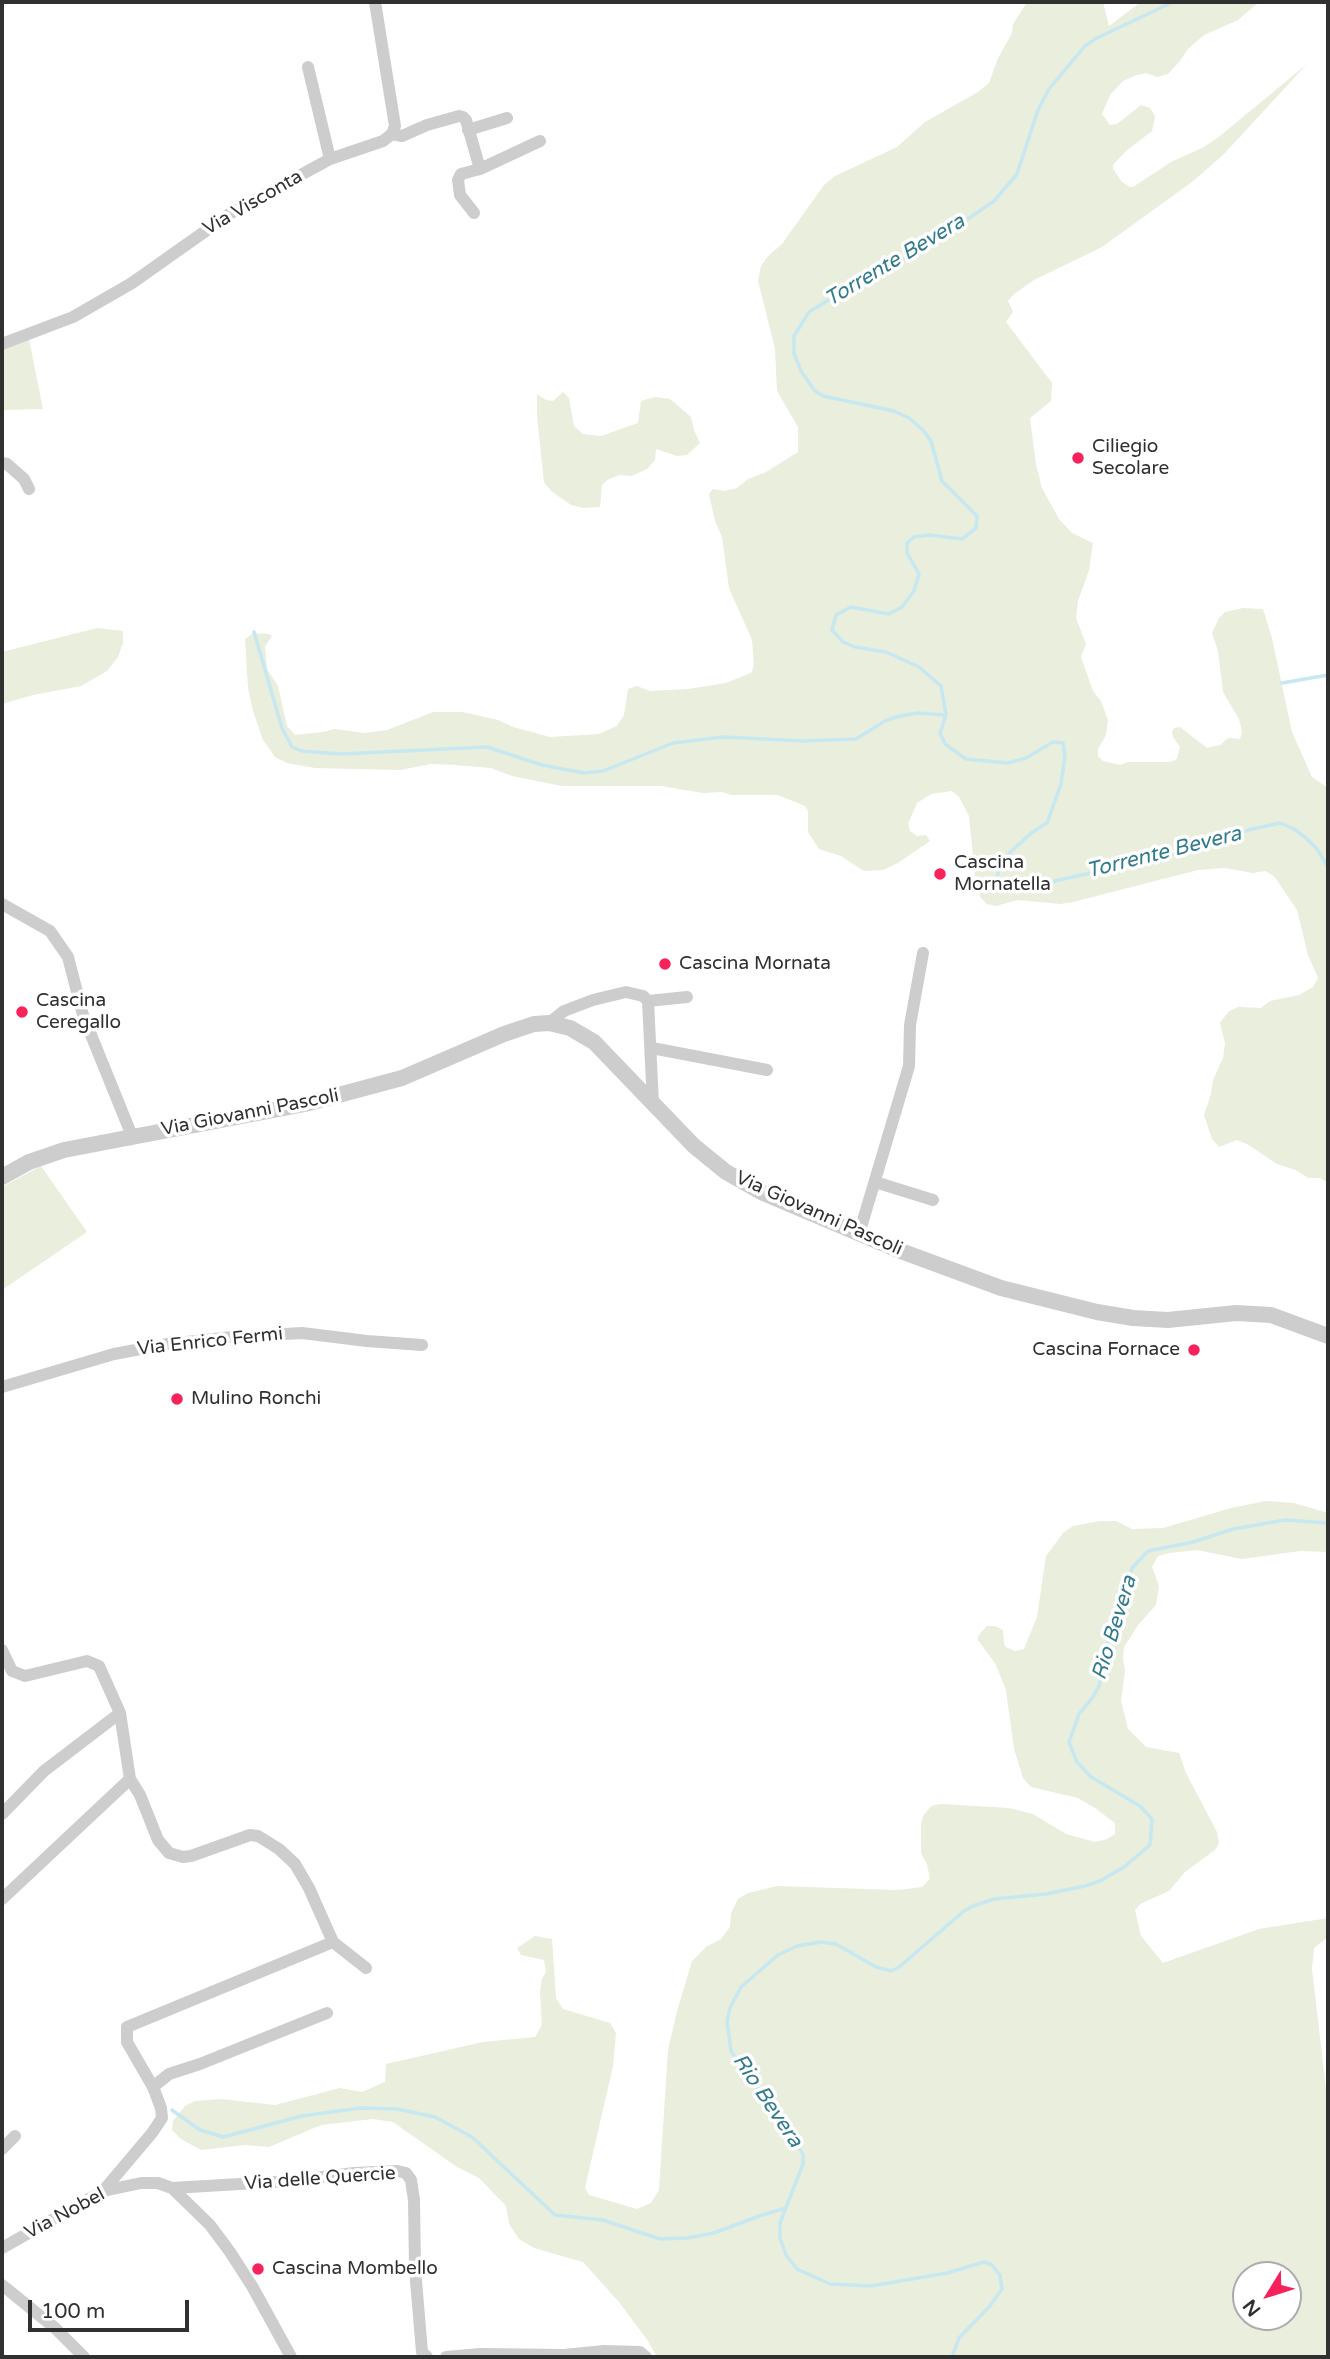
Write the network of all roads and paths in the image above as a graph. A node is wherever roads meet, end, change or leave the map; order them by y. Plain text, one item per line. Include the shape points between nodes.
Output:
1 (375, 2) edge
2 (308, 67) dead end
3 (507, 118) dead end
4 (468, 130) junction
5 (392, 134) junction
6 (540, 141) dead end
7 (330, 159) junction
8 (480, 169) junction
9 (474, 213) dead end
10 (2, 344) edge
11 (2, 463) edge
12 (29, 489) dead end
13 (2, 904) edge
14 (923, 953) dead end
15 (687, 997) dead end
16 (648, 1001) junction
17 (549, 1023) junction
18 (652, 1048) junction
19 (767, 1070) dead end
20 (653, 1104) junction
21 (132, 1136) junction
22 (2, 1177) edge
23 (875, 1181) junction
24 (933, 1200) dead end
25 (859, 1234) junction
26 (1328, 1336) edge
27 (422, 1345) dead end
28 (2, 1387) edge
29 (2, 1650) edge
30 (120, 1713) junction
31 (130, 1779) junction
32 (2, 1814) edge
33 (2, 1899) edge
34 (333, 1942) junction
35 (366, 1968) dead end
36 (327, 2013) dead end
37 (153, 2087) junction
38 (15, 2136) dead end
39 (2, 2148) edge
40 (173, 2189) junction
41 (103, 2191) junction
42 (2, 2248) edge
43 (2, 2285) edge
44 (643, 2355) edge
45 (84, 2357) edge
46 (291, 2357) edge
47 (427, 2357) edge
48 (446, 2357) edge

1 - 5 street via 395,126
2 - 7 street
3 - 4 street
4 - 5 street, Via Visconta via 466,120 459,116 402,136
4 - 8 street
5 - 7 street, Via Visconta
6 - 8 street
7 - 10 street, Via Visconta via 231,213 132,283 73,317
8 - 9 street via 461,174 458,180 460,195
11 - 12 street via 24,479
13 - 21 street via 50,931 68,957 98,1057
14 - 23 street via 910,1025 909,1066
15 - 16 street
16 - 17 street via 636,993 616,993 564,1012
16 - 18 street
17 - 20 street, Via Giovanni Pascoli via 570,1028 594,1042
17 - 21 street, Via Giovanni Pascoli via 504,1034 410,1075 356,1091
18 - 19 street
18 - 20 street
20 - 25 street, Via Giovanni Pascoli via 726,1172
21 - 22 street, Via Giovanni Pascoli via 52,1153
23 - 24 street
23 - 25 street
25 - 26 street, Via Giovanni Pascoli via 990,1284 1079,1308 1153,1320 1271,1315
27 - 28 street, Via Enrico Fermi via 302,1333 232,1337 114,1354
29 - 30 street via 12,1671 25,1676 93,1661
30 - 31 street
30 - 32 street via 44,1771
31 - 33 street
31 - 34 street via 158,1840 169,1853 191,1856 250,1835 279,1849 295,1864 309,1888
34 - 35 street
34 - 37 street via 127,2027 127,2042
36 - 37 street via 169,2074
37 - 41 street via 162,2118
38 - 39 street
40 - 41 street, Via Nobel via 141,2183
40 - 46 street via 230,2252
40 - 47 street, Via delle Quercie via 354,2173 406,2173 414,2200 415,2269 422,2352
41 - 42 street, Via Nobel
43 - 45 street
44 - 48 street via 604,2351

